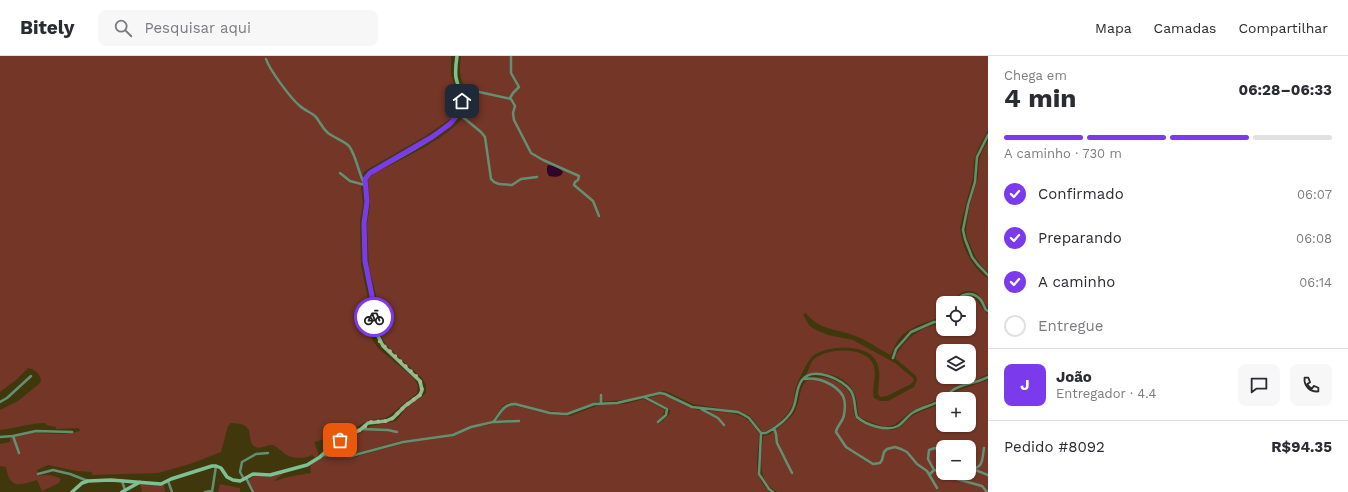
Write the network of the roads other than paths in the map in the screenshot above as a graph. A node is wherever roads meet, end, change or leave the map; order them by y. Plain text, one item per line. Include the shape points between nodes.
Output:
1 (456, 56) edge
2 (511, 56) edge
3 (266, 59) dead end
4 (460, 90) junction
5 (510, 98) junction
6 (459, 114) junction
7 (988, 135) edge
8 (340, 172) dead end
9 (536, 177) dead end
10 (365, 186) junction
11 (599, 216) dead end
12 (988, 275) edge
13 (960, 296) edge
14 (976, 296) edge
15 (976, 296) edge
16 (988, 312) edge
17 (936, 322) edge
18 (893, 358) dead end
19 (31, 376) dead end
20 (988, 377) edge
21 (802, 380) junction
22 (951, 392) edge
23 (601, 395) dead end
24 (644, 397) junction
25 (0, 402) edge
26 (601, 403) junction
27 (936, 403) edge
28 (699, 408) junction
29 (519, 421) dead end
30 (493, 422) junction
31 (658, 422) dead end
32 (724, 425) dead end
33 (774, 428) junction
34 (361, 429) junction
35 (72, 432) dead end
36 (397, 432) dead end
37 (761, 433) junction
38 (13, 436) junction
39 (0, 437) edge
40 (984, 448) dead end
41 (936, 449) edge
42 (19, 453) dead end
43 (268, 453) dead end
44 (321, 456) junction
45 (214, 466) junction
46 (976, 468) edge
47 (934, 470) joint
48 (976, 470) edge
49 (792, 473) dead end
50 (38, 474) dead end
51 (930, 474) junction
52 (988, 475) edge
53 (245, 479) junction
54 (961, 480) edge
55 (88, 481) junction
56 (122, 481) junction
57 (168, 481) junction
58 (140, 482) junction
59 (937, 488) dead end
60 (123, 491) edge
61 (212, 491) edge
62 (72, 492) edge
63 (172, 492) edge
64 (205, 492) edge
65 (253, 492) edge
66 (773, 492) edge
67 (987, 492) edge

1 - 4 street
2 - 5 street via 511,73 519,87 512,92
3 - 10 street via 293,99 315,116 326,132 348,145
4 - 5 street
4 - 6 street via 462,104
5 - 11 street via 514,106 514,120 531,153 579,176 574,185 593,201
6 - 9 street via 484,134 492,179 495,183 513,185 521,179
6 - 10 street via 432,137 370,173 365,179
7 - 12 street via 977,157 976,182 963,230 972,257
8 - 10 street via 350,181
10 - 34 street via 365,261 376,332 383,346 420,381 422,390 420,395 393,418 371,422
13 - 14 street
15 - 16 street
17 - 18 street via 911,332 896,349
19 - 25 street
20 - 22 street
21 - 27 street via 817,374 835,378 852,392 856,414 860,420 886,429 899,426 912,413
21 - 33 street via 790,415
21 - 51 street via 812,378 825,382 843,396 844,416 836,432 846,446 875,464 880,463 886,449 898,448 907,452
23 - 26 street
24 - 26 street via 617,403
24 - 28 street via 669,394 687,405
24 - 31 street via 667,409 666,414
26 - 30 street via 573,413 562,414 509,404
28 - 32 street via 718,418
28 - 37 street via 738,412 749,418
29 - 30 street
30 - 44 street via 471,427 453,435 403,442 351,456
33 - 37 street via 766,434
33 - 49 street via 777,443
34 - 36 street
34 - 44 street via 336,442
35 - 38 street via 36,431
37 - 66 street via 759,474
38 - 39 street
38 - 42 street
40 - 46 street via 982,462
41 - 47 street via 929,450 928,459
43 - 53 street via 256,454 242,462 240,472
44 - 53 street via 305,465 269,475 257,473
45 - 53 street via 220,468 229,478 238,481
45 - 57 street
45 - 61 street
47 - 51 street
48 - 52 street
50 - 55 street via 52,470
51 - 59 street
53 - 65 street
54 - 67 street via 982,486
55 - 56 street
55 - 62 street
56 - 58 street
56 - 60 street
57 - 58 street via 161,484
57 - 63 street
58 - 60 street
61 - 64 street

